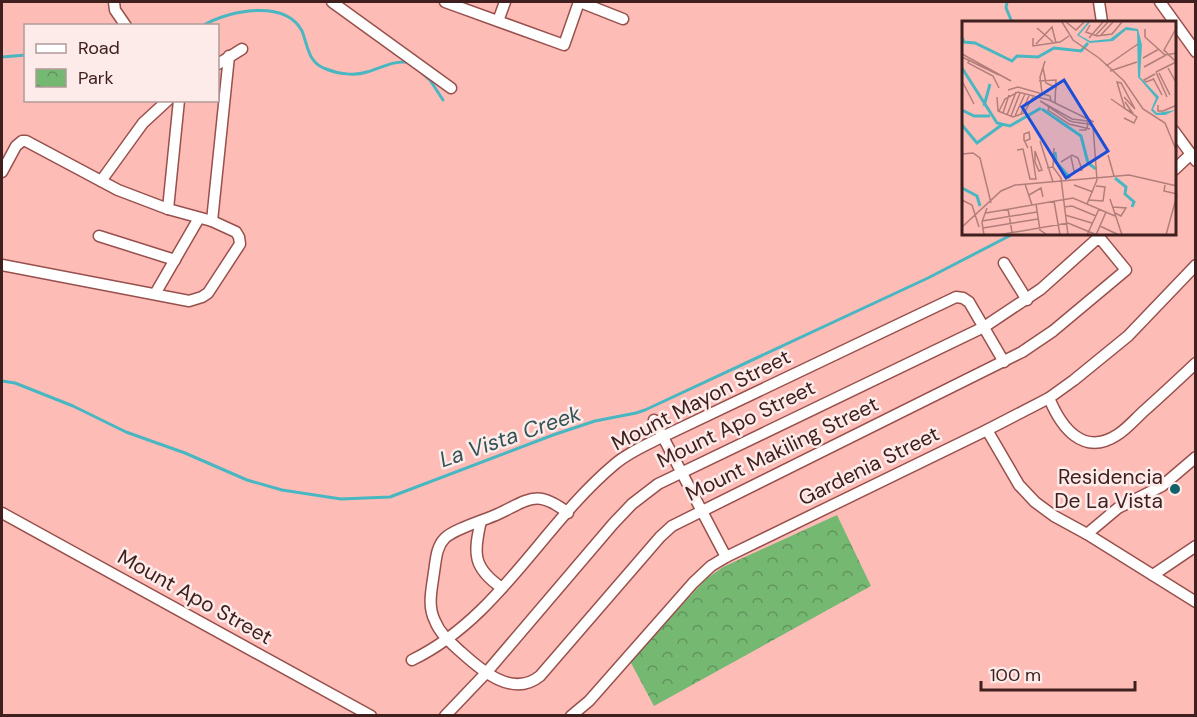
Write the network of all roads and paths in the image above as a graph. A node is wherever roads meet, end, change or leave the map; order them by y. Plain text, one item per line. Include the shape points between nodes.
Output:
1 (114, 2) edge
2 (332, 2) edge
3 (445, 2) edge
4 (505, 2) edge
5 (580, 2) edge
6 (1098, 2) edge
7 (1160, 2) edge
8 (623, 20) dead end
9 (498, 21) junction
10 (1102, 21) edge
11 (1174, 21) edge
12 (125, 24) edge
13 (1176, 24) edge
14 (242, 49) dead end
15 (1196, 52) edge
16 (229, 56) junction
17 (219, 63) edge
18 (451, 88) dead end
19 (166, 102) edge
20 (178, 102) edge
21 (1176, 134) edge
22 (1193, 158) edge
23 (1176, 169) edge
24 (2, 172) edge
25 (101, 181) junction
26 (168, 208) junction
27 (199, 218) junction
28 (212, 221) junction
29 (99, 236) dead end
30 (175, 260) junction
31 (1004, 263) dead end
32 (2, 265) edge
33 (1196, 265) edge
34 (1126, 270) joint
35 (155, 294) junction
36 (1027, 300) junction
37 (984, 327) junction
38 (1004, 362) junction
39 (1196, 363) edge
40 (1049, 398) junction
41 (654, 420) dead end
42 (987, 430) junction
43 (662, 437) junction
44 (1196, 457) edge
45 (681, 473) junction
46 (700, 511) junction
47 (2, 513) edge
48 (568, 513) junction
49 (481, 521) junction
50 (1087, 534) junction
51 (1196, 546) edge
52 (726, 557) junction
53 (1153, 575) junction
54 (501, 588) junction
55 (1196, 602) edge
56 (448, 640) junction
57 (412, 660) dead end
58 (486, 673) junction
59 (371, 716) edge
60 (445, 716) edge
61 (571, 716) edge

1 - 12 street
2 - 18 street
3 - 9 street
4 - 9 street
5 - 8 street
5 - 9 street via 564,45
6 - 10 street
7 - 11 street
13 - 15 street
14 - 16 street
16 - 17 street
16 - 28 street
19 - 25 street via 143,123
20 - 26 street
21 - 22 street
22 - 23 street
24 - 25 street via 22,141
25 - 26 street
26 - 27 street
27 - 28 street
27 - 30 street
28 - 35 street via 236,232 240,244 208,293 189,301
29 - 30 street
30 - 35 street
31 - 36 street
32 - 35 street
33 - 40 street, Gardenia Street via 1128,336
34 - 36 street, Mount Apo Street via 1099,237
34 - 38 street, Mount Makiling Street via 1053,331
36 - 37 street, Mount Apo Street
37 - 38 street
37 - 43 street, Mount Mayon Street via 969,302 952,298
37 - 45 street, Mount Apo Street
38 - 46 street, Mount Makiling Street
39 - 40 street via 1117,435 1099,442 1083,441 1067,431
40 - 42 street, Gardenia Street
41 - 43 street
42 - 50 street via 1019,485 1035,502
42 - 52 street, Gardenia Street
43 - 45 street
43 - 48 street, Mount Mayon Street via 616,463
44 - 50 street via 1162,486 1118,508
45 - 46 street
45 - 58 street, Mount Apo Street via 658,484 632,504
46 - 52 street
46 - 58 street, Mount Makiling Street via 660,537 535,680 515,684
47 - 59 street, Mount Apo Street
48 - 49 street, Mount Makiling Street via 555,502 538,498
48 - 54 street, Mount Mayon Street
49 - 54 street via 478,564 489,580
49 - 56 street, Mount Makiling Street via 448,535 436,553 431,612
50 - 53 street
51 - 53 street
52 - 61 street, Gardenia Street via 693,583 589,701
53 - 55 street
54 - 56 street, Mount Mayon Street
56 - 57 street, Mount Mayon Street
56 - 58 street, Mount Makiling Street
58 - 60 street, Mount Apo Street

